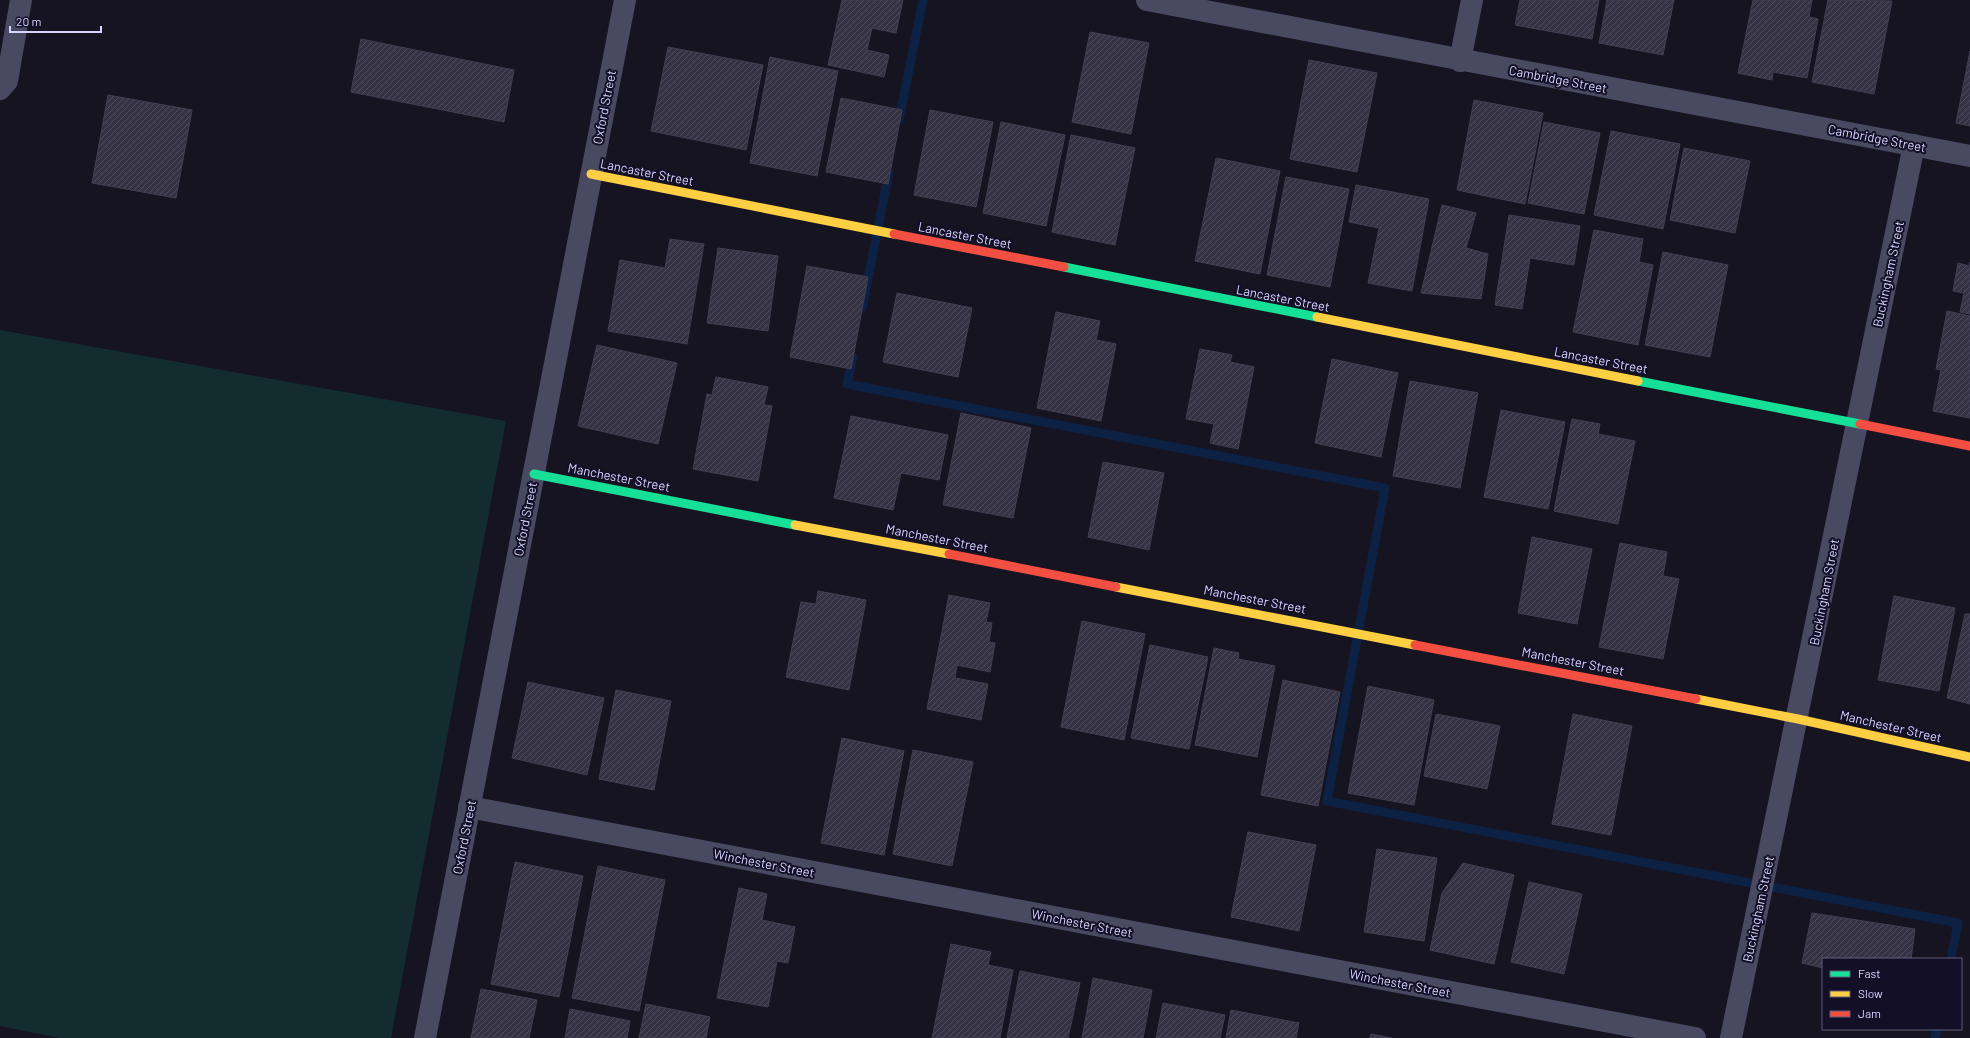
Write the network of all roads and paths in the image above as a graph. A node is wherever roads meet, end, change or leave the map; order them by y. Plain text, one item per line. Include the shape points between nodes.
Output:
1 (21, 0) edge
2 (625, 0) edge
3 (1146, 0) edge
4 (1472, 0) edge
5 (1460, 61) junction
6 (0, 89) edge
7 (1914, 145) junction
8 (1970, 156) edge
9 (591, 174) junction
10 (1858, 424) junction
11 (1970, 446) edge
12 (534, 474) junction
13 (1798, 719) junction
14 (1970, 757) edge
15 (469, 807) junction
16 (425, 1038) edge
17 (1695, 1038) edge
18 (1731, 1038) edge

1 - 6 street via 7,81
2 - 9 street, Oxford Street
3 - 5 street, Cambridge Street
4 - 5 street
5 - 7 street, Cambridge Street
7 - 8 street, Cambridge Street
7 - 10 street, Buckingham Street
9 - 10 street, Lancaster Street
9 - 12 street, Oxford Street
10 - 11 street, Lancaster Street
10 - 13 street, Buckingham Street
12 - 13 street, Manchester Street
12 - 15 street, Oxford Street
13 - 14 street, Manchester Street
13 - 18 street, Buckingham Street
15 - 16 street, Oxford Street
15 - 17 street, Winchester Street

